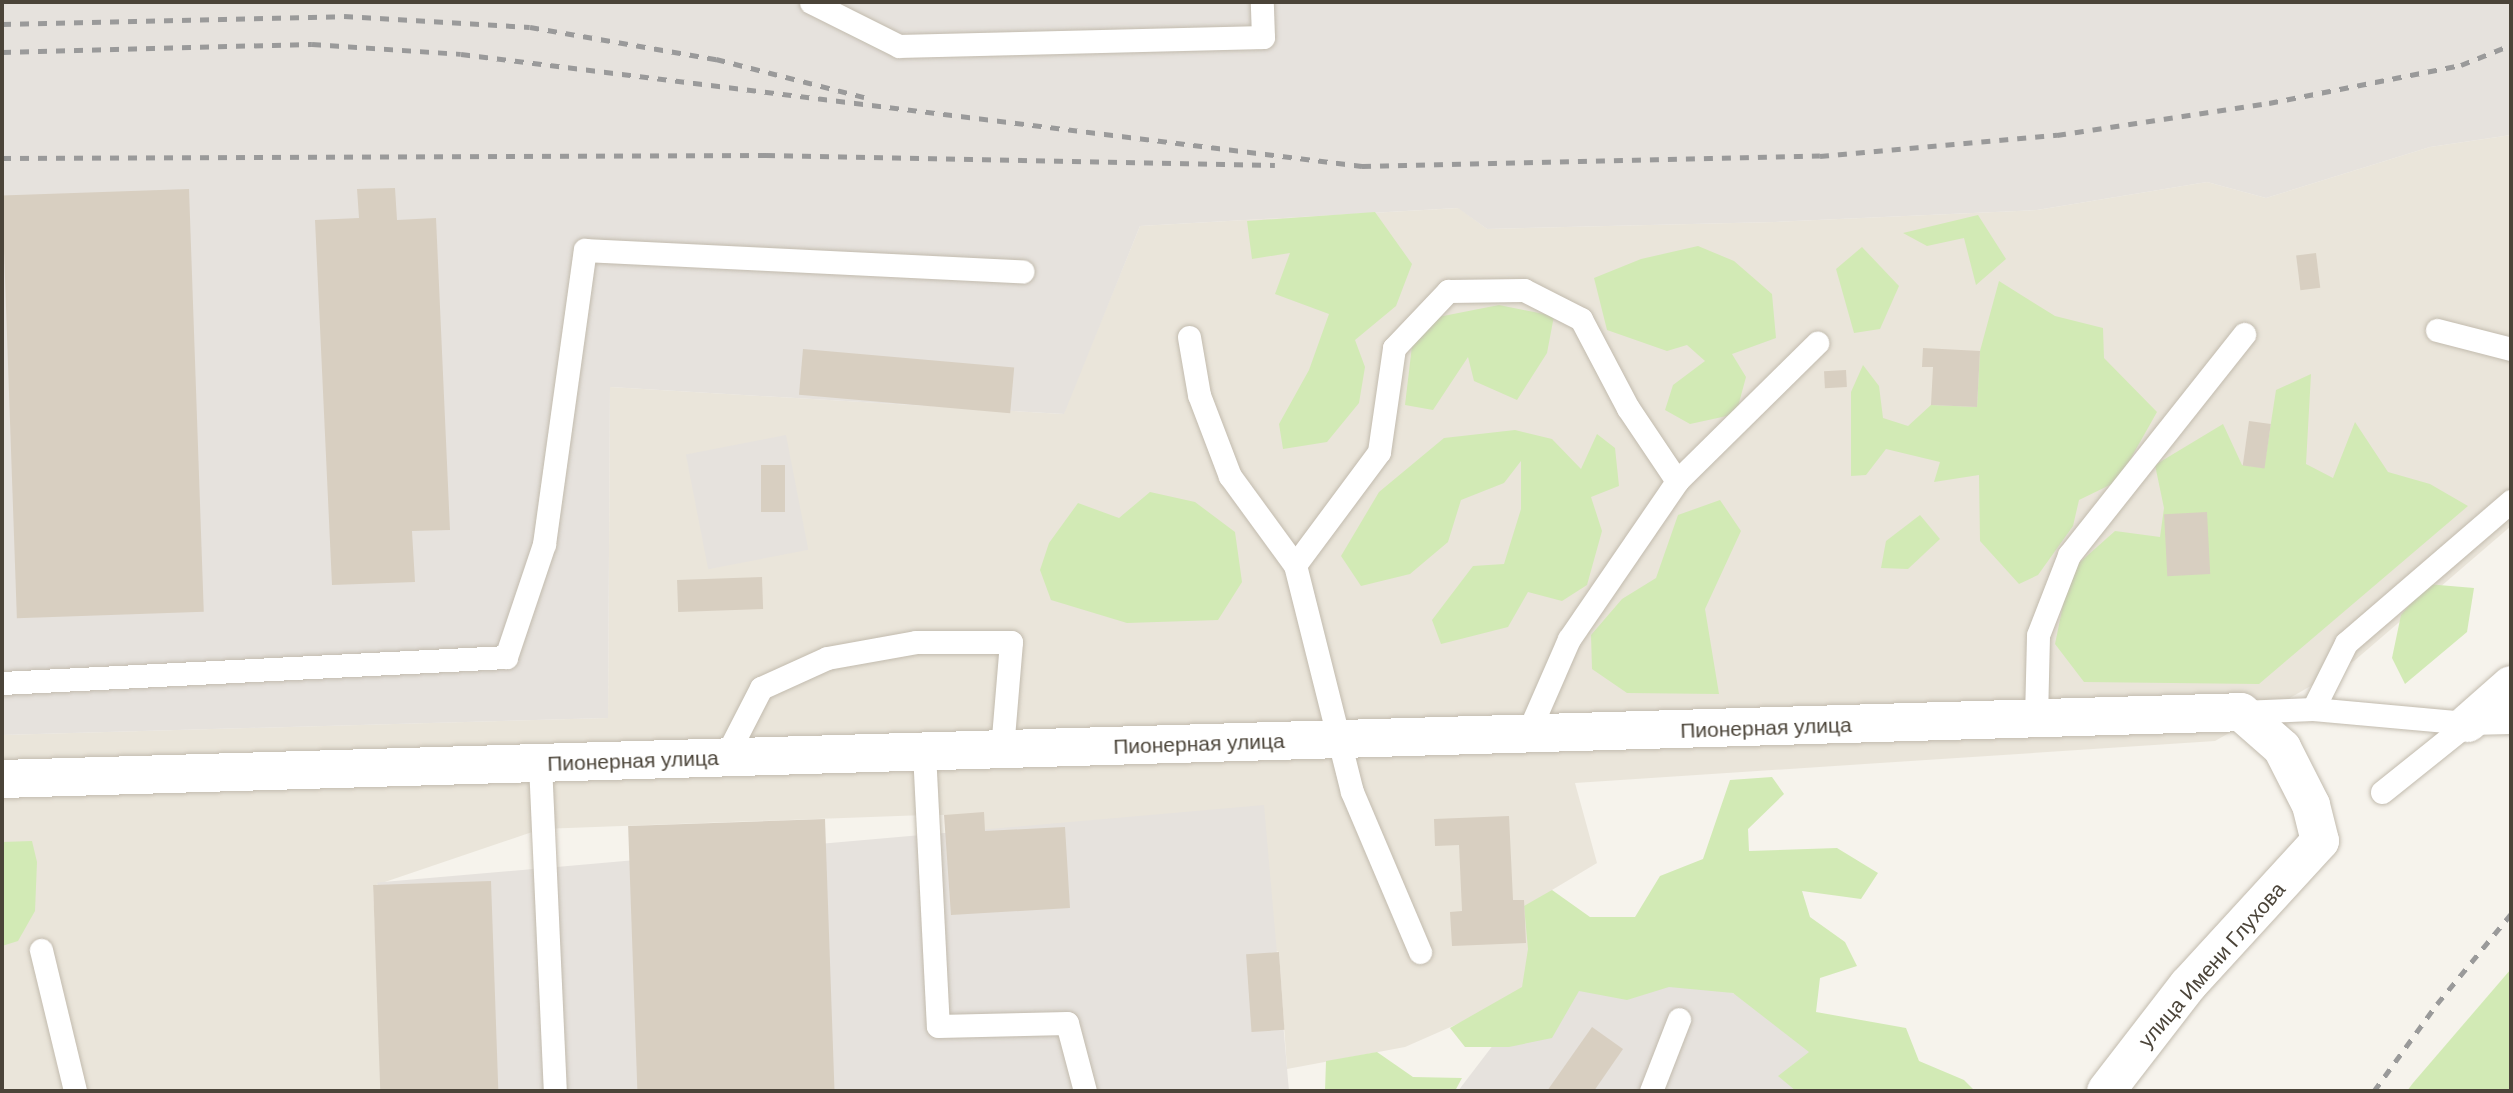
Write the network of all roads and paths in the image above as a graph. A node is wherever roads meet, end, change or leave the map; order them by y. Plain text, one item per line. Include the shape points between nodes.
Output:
1 (811, 2) edge
2 (1262, 2) edge
3 (1023, 271) dead end
4 (2437, 330) dead end
5 (2244, 334) dead end
6 (1189, 337) dead end
7 (1817, 343) dead end
8 (2511, 349) edge
9 (1677, 481) junction
10 (2511, 501) edge
11 (1294, 565) junction
12 (2, 683) edge
13 (2511, 685) edge
14 (2313, 709) junction
15 (2241, 712) junction
16 (2036, 718) junction
17 (2511, 722) edge
18 (2468, 723) junction
19 (1527, 734) junction
20 (1341, 740) junction
21 (1002, 750) junction
22 (924, 752) junction
23 (725, 758) junction
24 (540, 764) junction
25 (2, 779) edge
26 (2382, 792) dead end
27 (41, 950) dead end
28 (1420, 952) dead end
29 (1679, 1019) dead end
30 (75, 1091) edge
31 (555, 1091) edge
32 (1085, 1091) edge
33 (1651, 1091) edge
34 (2106, 1091) edge

1 - 2 lane via 899,47 1263,37
3 - 12 lane via 584,250 544,544 506,657
4 - 8 lane
5 - 16 lane via 2069,555 2038,635
6 - 11 lane via 1199,394 1230,476
7 - 9 lane
9 - 11 lane via 1628,408 1581,319 1524,290 1448,291 1394,348 1379,452
9 - 19 lane via 1569,639
10 - 14 lane via 2346,643
11 - 20 lane
13 - 18 street
14 - 15 lane
14 - 18 lane
15 - 16 street, Пионерная улица
15 - 34 street, улица Имени Глухова via 2282,748 2311,805 2320,841 2188,985
16 - 19 street, Пионерная улица
17 - 18 lane
18 - 26 lane
19 - 20 street, Пионерная улица
20 - 21 street, Пионерная улица
20 - 28 lane via 1352,792
21 - 22 street, Пионерная улица
21 - 23 lane via 1011,642 916,642 827,659 761,688
22 - 23 street, Пионерная улица
22 - 32 lane via 938,1026 1067,1023
23 - 24 street, Пионерная улица
24 - 25 street, Пионерная улица
24 - 31 lane
27 - 30 lane
29 - 33 lane

